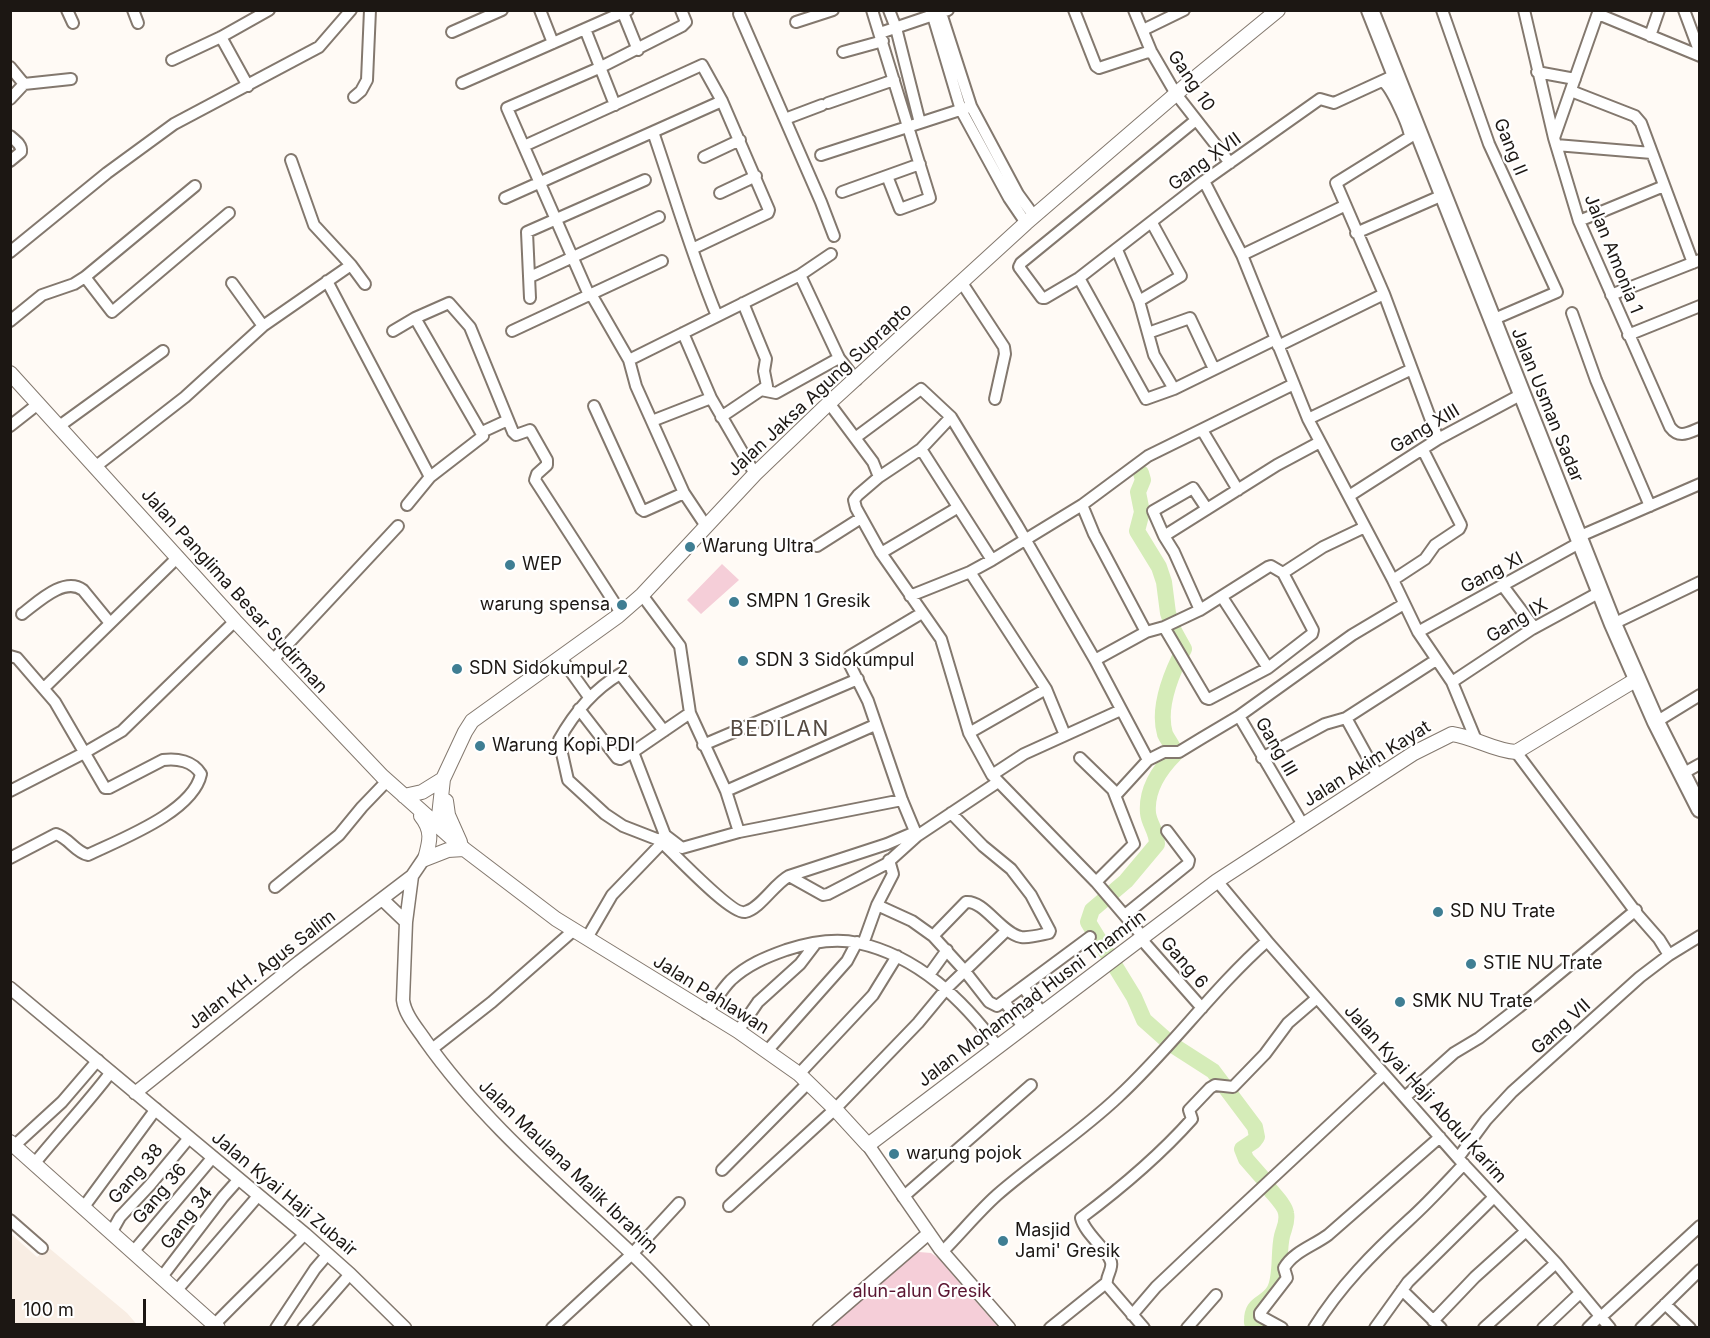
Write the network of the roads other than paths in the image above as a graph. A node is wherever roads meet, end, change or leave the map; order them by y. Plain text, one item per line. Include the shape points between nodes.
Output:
1 (67, 10) edge
2 (133, 10) edge
3 (269, 10) edge
4 (351, 10) edge
5 (370, 10) edge
6 (502, 10) edge
7 (540, 10) edge
8 (681, 10) edge
9 (727, 10) edge
10 (833, 10) edge
11 (872, 10) edge
12 (889, 10) edge
13 (1074, 10) edge
14 (1134, 10) edge
15 (1184, 10) edge
16 (1278, 10) edge
17 (1370, 10) edge
18 (1442, 10) edge
19 (1524, 10) edge
20 (1659, 10) edge
21 (1684, 10) edge
22 (625, 12) edge
23 (740, 12) edge
24 (1598, 12) edge
25 (941, 13) edge
26 (483, 14) edge
27 (602, 16) edge
28 (796, 22) dead end
29 (73, 23) dead end
30 (138, 23) dead end
31 (896, 28) junction
32 (585, 29) junction
33 (1143, 30) junction
34 (452, 32) dead end
35 (1650, 36) junction
36 (221, 37) junction
37 (881, 37) junction
38 (554, 43) junction
39 (638, 50) junction
40 (1151, 51) junction
41 (843, 52) dead end
42 (1700, 55) edge
43 (172, 60) dead end
44 (10, 67) edge
45 (599, 68) junction
46 (1537, 72) junction
47 (1388, 78) junction
48 (71, 79) dead end
49 (1575, 79) junction
50 (894, 80) junction
51 (462, 83) dead end
52 (24, 84) junction
53 (248, 86) junction
54 (1571, 91) junction
55 (1176, 94) junction
56 (354, 97) dead end
57 (10, 99) edge
58 (722, 101) junction
59 (615, 105) junction
60 (966, 108) junction
61 (785, 119) junction
62 (1196, 120) junction
63 (920, 123) junction
64 (908, 126) junction
65 (653, 132) junction
66 (10, 136) edge
67 (740, 140) junction
68 (1555, 142) junction
69 (524, 146) junction
70 (1652, 153) junction
71 (821, 155) dead end
72 (704, 157) dead end
73 (291, 160) dead end
74 (10, 161) edge
75 (1230, 163) junction
76 (920, 164) junction
77 (756, 176) junction
78 (887, 176) junction
79 (645, 180) dead end
80 (1204, 181) junction
81 (540, 182) junction
82 (195, 186) dead end
83 (1664, 186) junction
84 (842, 192) dead end
85 (720, 193) dead end
86 (1443, 195) junction
87 (505, 198) dead end
88 (1344, 206) junction
89 (229, 213) dead end
90 (659, 217) dead end
91 (556, 219) junction
92 (1030, 220) junction
93 (1579, 221) junction
94 (1152, 223) junction
95 (1356, 233) junction
96 (834, 237) dead end
97 (692, 249) junction
98 (1117, 250) junction
99 (10, 252) edge
100 (831, 254) dead end
101 (1242, 255) junction
102 (573, 257) junction
103 (662, 261) dead end
104 (1696, 262) edge
105 (351, 265) junction
106 (800, 275) junction
107 (85, 277) junction
108 (530, 277) junction
109 (1079, 278) junction
110 (327, 281) junction
111 (232, 283) dead end
112 (962, 283) junction
113 (364, 284) dead end
114 (1384, 294) junction
115 (590, 295) junction
116 (1611, 295) junction
117 (530, 298) dead end
118 (1139, 302) junction
119 (744, 303) junction
120 (1700, 306) edge
121 (1572, 313) dead end
122 (717, 316) junction
123 (415, 318) junction
124 (1492, 320) junction
125 (10, 321) edge
126 (263, 326) junction
127 (393, 331) dead end
128 (512, 331) dead end
129 (683, 333) junction
130 (1148, 333) junction
131 (1628, 335) junction
132 (1277, 343) junction
133 (163, 351) dead end
134 (839, 358) junction
135 (628, 360) junction
136 (1214, 369) junction
137 (1412, 369) junction
138 (10, 373) edge
139 (856, 380) junction
140 (1294, 384) junction
141 (1173, 389) junction
142 (761, 390) junction
143 (1522, 394) junction
144 (711, 398) junction
145 (995, 399) dead end
146 (829, 403) junction
147 (38, 404) junction
148 (594, 406) dead end
149 (721, 417) junction
150 (951, 417) junction
151 (1308, 419) junction
152 (508, 420) junction
153 (652, 421) junction
154 (10, 426) edge
155 (58, 427) junction
156 (1700, 428) edge
157 (1202, 430) junction
158 (482, 432) junction
159 (855, 438) junction
160 (1438, 438) junction
161 (1320, 442) junction
162 (921, 449) junction
163 (1423, 450) junction
164 (95, 467) junction
165 (754, 474) junction
166 (430, 477) junction
167 (879, 477) junction
168 (1700, 484) edge
169 (1238, 490) junction
170 (684, 494) junction
171 (1349, 496) junction
172 (407, 505) dead end
173 (1082, 505) junction
174 (1650, 507) junction
175 (957, 508) junction
176 (1207, 509) junction
177 (861, 518) junction
178 (398, 526) dead end
179 (706, 526) junction
180 (1365, 527) junction
181 (1164, 536) junction
182 (1025, 540) junction
183 (1579, 540) junction
184 (817, 546) dead end
185 (881, 553) junction
186 (178, 557) junction
187 (992, 560) junction
188 (970, 572) junction
189 (1283, 573) junction
190 (1393, 580) junction
191 (1700, 582) edge
192 (1503, 586) junction
193 (1600, 592) junction
194 (642, 595) junction
195 (910, 596) junction
196 (1222, 597) junction
197 (1404, 604) junction
198 (1200, 610) junction
199 (621, 613) junction
200 (22, 614) dead end
201 (922, 614) junction
202 (235, 621) junction
203 (110, 622) junction
204 (1613, 624) junction
205 (1164, 627) junction
206 (1532, 629) junction
207 (1146, 632) junction
208 (1418, 632) junction
209 (10, 656) edge
210 (561, 658) junction
211 (1095, 660) junction
212 (1436, 660) junction
213 (272, 661) junction
214 (1268, 668) junction
215 (858, 679) junction
216 (1637, 679) junction
217 (1452, 682) junction
218 (44, 688) junction
219 (1046, 689) junction
220 (1700, 695) edge
221 (589, 697) junction
222 (579, 709) junction
223 (1121, 710) junction
224 (690, 713) junction
225 (1239, 716) junction
226 (1346, 718) junction
227 (1656, 722) junction
228 (875, 724) junction
229 (664, 731) junction
230 (969, 733) junction
231 (1065, 735) junction
232 (1476, 740) junction
233 (703, 745) junction
234 (633, 752) junction
235 (1516, 752) junction
236 (84, 753) junction
237 (1080, 758) dead end
238 (1262, 758) junction
239 (1148, 760) junction
240 (1700, 764) edge
241 (1682, 774) junction
242 (1378, 776) junction
243 (995, 778) junction
244 (443, 779) junction
245 (387, 781) junction
246 (10, 791) edge
247 (726, 792) junction
248 (1116, 795) junction
249 (404, 796) junction
250 (902, 801) junction
251 (1700, 809) edge
252 (951, 813) junction
253 (438, 825) junction
254 (1303, 825) junction
255 (1167, 831) dead end
256 (739, 832) junction
257 (916, 834) junction
258 (662, 839) junction
259 (464, 849) junction
260 (10, 858) edge
261 (425, 859) junction
262 (890, 860) junction
263 (412, 876) junction
264 (789, 876) junction
265 (1217, 881) junction
266 (1096, 882) junction
267 (275, 887) dead end
268 (382, 900) junction
269 (878, 905) junction
270 (1636, 910) junction
271 (1125, 915) junction
272 (406, 922) junction
273 (574, 930) junction
274 (1006, 930) junction
275 (933, 936) junction
276 (1700, 936) edge
277 (1090, 937) dead end
278 (587, 938) junction
279 (1143, 939) junction
280 (1267, 941) junction
281 (816, 943) junction
282 (860, 943) junction
283 (947, 950) junction
284 (1668, 955) junction
285 (897, 956) junction
286 (964, 970) junction
287 (930, 975) junction
288 (1023, 987) junction
289 (10, 988) edge
290 (946, 988) junction
291 (1317, 998) junction
292 (1004, 1001) junction
293 (988, 1002) junction
294 (1202, 1008) junction
295 (706, 1013) junction
296 (971, 1013) junction
297 (1042, 1013) junction
298 (1024, 1028) junction
299 (738, 1031) junction
300 (998, 1047) junction
301 (432, 1049) junction
302 (767, 1051) junction
303 (98, 1060) junction
304 (111, 1072) junction
305 (1384, 1074) junction
306 (803, 1078) junction
307 (1031, 1085) dead end
308 (135, 1093) junction
309 (1404, 1096) junction
310 (156, 1109) junction
311 (835, 1109) junction
312 (189, 1137) junction
313 (1440, 1137) junction
314 (12, 1144) edge
315 (868, 1145) junction
316 (213, 1157) junction
317 (1461, 1161) junction
318 (34, 1164) junction
319 (722, 1170) dead end
320 (239, 1179) junction
321 (258, 1196) junction
322 (903, 1197) junction
323 (1494, 1197) junction
324 (678, 1203) dead end
325 (729, 1206) dead end
326 (83, 1208) junction
327 (10, 1220) edge
328 (1700, 1226) edge
329 (1526, 1231) junction
330 (111, 1233) junction
331 (929, 1233) junction
332 (305, 1234) junction
333 (42, 1248) dead end
334 (943, 1251) junction
335 (133, 1252) junction
336 (632, 1254) junction
337 (327, 1255) junction
338 (1556, 1263) junction
339 (1700, 1270) edge
340 (350, 1274) junction
341 (161, 1278) junction
342 (1106, 1283) junction
343 (177, 1290) junction
344 (1402, 1290) junction
345 (1580, 1293) junction
346 (1216, 1295) dead end
347 (1665, 1304) junction
348 (1132, 1315) junction
349 (1601, 1317) junction
350 (217, 1326) edge
351 (1438, 1326) edge
352 (405, 1327) edge
353 (701, 1327) edge
354 (276, 1328) edge
355 (303, 1328) edge
356 (552, 1328) edge
357 (819, 1328) edge
358 (1009, 1328) edge
359 (1050, 1328) edge
360 (1144, 1328) edge
361 (1187, 1328) edge
362 (1282, 1328) edge
363 (1314, 1328) edge
364 (1375, 1328) edge
365 (1484, 1328) edge
366 (1543, 1328) edge
367 (1588, 1328) edge
368 (1610, 1328) edge
369 (1641, 1328) edge
370 (1690, 1328) edge

1 - 29 street
2 - 30 street
3 - 36 street
4 - 53 street via 319,47
5 - 56 street via 367,80
6 - 26 street
7 - 38 street
8 - 39 street via 686,22 682,26
9 - 23 street via 732,14
10 - 28 street
11 - 37 street
12 - 31 street
13 - 40 street via 1099,68
14 - 33 street, Gang 10
15 - 33 street
16 - 55 main road, Jalan Jaksa Agung Suprapto
17 - 47 highway, Jalan Usman Sadar
18 - 124 street, Gang II via 1489,144 1557,292
19 - 46 street, Jalan Amonia 1
20 - 35 street
21 - 42 street
22 - 27 street
22 - 39 street
23 - 61 street
24 - 35 street
24 - 49 street
25 - 31 street
25 - 60 street
26 - 34 street
27 - 32 street
31 - 37 street
31 - 63 street
32 - 38 street
32 - 45 street
33 - 40 street, Gang 10
35 - 42 street
36 - 43 street
36 - 53 street
37 - 41 street
37 - 50 street
38 - 51 street
39 - 45 street
40 - 55 street, Gang 10
44 - 52 street
45 - 59 street
45 - 69 street via 507,108
46 - 49 street
46 - 68 street, Jalan Amonia 1
47 - 75 street, Gang XVII via 1333,104 1320,99
47 - 86 highway, Jalan Usman Sadar
47 - 88 street via 1386,82 1411,135 1336,183
48 - 52 street
49 - 54 street
50 - 61 street
50 - 64 street
52 - 57 street
53 - 99 street via 174,124
54 - 68 street
54 - 70 street via 1635,116
55 - 62 street, Gang 10
55 - 92 main road, Jalan Jaksa Agung Suprapto
58 - 59 street via 702,65
58 - 65 street
58 - 67 street
59 - 69 street
60 - 63 street
60 - 92 street
61 - 96 street
62 - 75 street, Gang 10
62 - 109 street, Gang XVII via 1019,267 1042,298
63 - 64 street
64 - 71 street
64 - 76 street
65 - 81 street
65 - 97 street
66 - 74 street via 22,150
67 - 72 street
67 - 77 street
68 - 70 street
68 - 93 street, Jalan Amonia 1
69 - 81 street
70 - 83 street
73 - 105 street via 311,220
75 - 80 street, Gang XVII
76 - 78 street
76 - 78 street via 931,197 900,209
77 - 85 street
77 - 97 street via 768,213
78 - 84 street
79 - 91 street
80 - 94 street, Gang XVII
80 - 101 street
81 - 87 street
81 - 91 street
82 - 107 street
83 - 93 street
83 - 104 street
86 - 95 street
86 - 124 highway, Jalan Usman Sadar
88 - 95 street
88 - 101 street
89 - 107 street via 112,312
90 - 102 street
91 - 102 street
91 - 108 street via 526,234
92 - 112 main road, Jalan Jaksa Agung Suprapto
93 - 116 street, Jalan Amonia 1
94 - 98 street, Gang XVII
94 - 118 street via 1181,276
95 - 114 street
97 - 122 street
98 - 109 street, Gang XVII
98 - 118 street
100 - 106 street
101 - 132 street
102 - 108 street
102 - 115 street
103 - 115 street
104 - 116 street
105 - 110 street
105 - 113 street
106 - 119 street
106 - 134 street
107 - 125 street via 42,295
108 - 117 street
109 - 141 street via 1144,398
110 - 126 street
110 - 166 street
111 - 126 street
112 - 139 main road, Jalan Jaksa Agung Suprapto
112 - 145 street via 1004,347
114 - 132 street
114 - 137 street
115 - 128 street
115 - 135 street
116 - 131 street, Jalan Amonia 1
118 - 130 street
119 - 122 street
119 - 142 street via 766,359 767,386
120 - 131 street
121 - 174 street
122 - 129 street
123 - 127 street
123 - 152 street via 449,303 453,305 470,327
123 - 158 street
124 - 143 highway, Jalan Usman Sadar
126 - 164 street via 185,397
129 - 135 street
129 - 144 street
130 - 136 street via 1190,318
130 - 141 street via 1154,355
131 - 156 street, Jalan Amonia 1 via 1670,427 1675,433 1684,434
132 - 136 street
132 - 140 street
133 - 155 street
134 - 139 street
134 - 142 street via 776,393
135 - 153 street
136 - 141 street
137 - 151 street
137 - 160 street
138 - 147 main road, Jalan Panglima Besar Sudirman
139 - 146 main road, Jalan Jaksa Agung Suprapto
140 - 151 street
140 - 157 street
142 - 149 street
143 - 160 street, Gang XIII
143 - 183 highway, Jalan Usman Sadar
144 - 149 street
144 - 153 street
146 - 159 street
146 - 165 main road, Jalan Jaksa Agung Suprapto
147 - 154 street
147 - 155 main road, Jalan Panglima Besar Sudirman
148 - 170 street via 641,509
149 - 165 street
150 - 159 street via 921,389
150 - 162 street
150 - 182 street
151 - 161 street
152 - 158 street
152 - 199 street via 516,435 530,430 549,463 536,480
153 - 170 street
155 - 164 main road, Jalan Panglima Besar Sudirman
157 - 169 street
157 - 173 street via 1148,456
158 - 166 street via 483,436
159 - 167 street
160 - 163 street, Gang XIII
161 - 169 street
161 - 171 street
162 - 167 street
162 - 175 street
163 - 171 street, Gang XIII
163 - 190 street via 1461,525 1435,545 1425,559
164 - 186 main road, Jalan Panglima Besar Sudirman
165 - 179 main road, Jalan Jaksa Agung Suprapto
166 - 172 street
167 - 177 street via 854,500
168 - 174 street, Gang XI
169 - 176 street
170 - 179 street
171 - 180 street
173 - 182 street
173 - 207 street
174 - 183 street, Gang XI
175 - 185 street
175 - 187 street
176 - 181 street
176 - 181 street via 1193,488 1153,512
177 - 184 street
177 - 185 street, Gang 6
178 - 213 street
179 - 194 main road, Jalan Jaksa Agung Suprapto
180 - 189 street via 1323,547
180 - 190 street
181 - 198 street
182 - 187 street
182 - 211 street
183 - 192 street, Gang XI
183 - 193 highway, Jalan Usman Sadar
185 - 195 street, Gang 6
186 - 202 main road, Jalan Panglima Besar Sudirman
186 - 203 street
187 - 188 street
188 - 195 street
188 - 219 street
189 - 196 street via 1268,567
189 - 214 street via 1313,633
190 - 197 street
191 - 204 street
192 - 206 street
192 - 208 street, Gang XI
193 - 204 highway, Jalan Usman Sadar
193 - 206 street, Gang IX
194 - 199 main road, Jalan Jaksa Agung Suprapto
194 - 224 street via 680,646
195 - 201 street, Gang 6
196 - 198 street
196 - 214 street
197 - 208 street
197 - 225 street via 1352,635
198 - 205 street
199 - 210 main road, Jalan Jaksa Agung Suprapto
200 - 203 street via 50,593 72,586 83,590
201 - 215 street via 850,656 848,661
201 - 230 street, Gang 6 via 940,639
202 - 213 main road, Jalan Panglima Besar Sudirman
202 - 236 street via 128,726
203 - 218 street
204 - 216 highway, Jalan Usman Sadar
205 - 207 street
205 - 214 street via 1206,698
206 - 217 street, Gang IX
207 - 211 street
208 - 212 street
209 - 218 street via 17,658
210 - 221 street
210 - 244 main road, Jalan Jaksa Agung Suprapto via 472,722
211 - 223 street
212 - 217 street
212 - 226 street
213 - 245 main road, Jalan Panglima Besar Sudirman
215 - 228 street
215 - 233 street
216 - 227 highway, Jalan Usman Sadar
216 - 235 main road
217 - 232 street
218 - 236 street
219 - 230 street
219 - 231 street
220 - 227 street
221 - 222 street
221 - 229 street via 620,674
222 - 234 street via 616,758
222 - 258 street via 559,740 568,780 623,826
223 - 231 street
223 - 239 street
224 - 229 street
224 - 233 street
225 - 238 street, Gang III
225 - 239 street via 1179,752 1164,752
226 - 238 street via 1325,724
226 - 242 street
227 - 241 highway, Jalan Usman Sadar
228 - 247 street
228 - 250 street
229 - 234 street
230 - 243 street, Gang 6
231 - 243 street via 1024,754
232 - 235 main road, Jalan Akim Kayat
232 - 242 main road, Jalan Akim Kayat via 1450,735
233 - 247 street
234 - 258 street
235 - 270 street
236 - 246 street
236 - 260 street via 107,789 163,760 185,761 198,768 200,777 193,793 174,809 88,855 56,834
237 - 248 street
238 - 254 street, Gang III
239 - 248 street
240 - 241 street
241 - 251 highway, Jalan Usman Sadar
242 - 254 main road, Jalan Akim Kayat
243 - 252 street
243 - 266 street, Gang 6
244 - 249 main road via 422,792
244 - 253 main road, Jalan Jaksa Agung Suprapto
244 - 259 main road via 446,810
245 - 249 main road, Jalan Panglima Besar Sudirman
245 - 267 street via 339,835
247 - 256 street
248 - 266 street via 1134,844
249 - 253 main road, Jalan Panglima Besar Sudirman
249 - 261 main road via 430,828
250 - 256 street
250 - 257 street
252 - 257 street
252 - 274 street via 1011,869 1031,895 1050,931 1019,937
253 - 259 main road, Jalan Pahlawan
253 - 261 street, Jalan KH. Agus Salim
254 - 265 main road, Jalan Akim Kayat
255 - 271 street via 1188,864
256 - 258 street via 682,848
257 - 262 street
257 - 264 street
258 - 264 street via 709,890 738,912 755,907
258 - 278 street via 612,895
259 - 261 main road via 448,850
259 - 273 main road, Jalan Pahlawan
261 - 263 street, Jalan KH. Agus Salim
262 - 264 street via 825,895
262 - 269 street via 892,874
263 - 268 street, Jalan KH. Agus Salim
263 - 272 street, Jalan Maulana Malik Ibrahim
265 - 279 main road, Jalan Mohammad Husni Thamrin
265 - 280 street, Jalan Kyai Haji Abdul Karim
266 - 271 street, Gang 6
268 - 272 street
268 - 308 street, Jalan KH. Agus Salim
269 - 275 street
269 - 282 street
270 - 284 street
270 - 309 street
271 - 279 street, Gang 6
272 - 301 street, Jalan Maulana Malik Ibrahim via 404,1006
273 - 278 main road, Jalan Pahlawan
273 - 301 street
274 - 275 street via 970,901
274 - 286 street
275 - 283 street
276 - 284 street, Gang VII
277 - 288 street
278 - 295 main road, Jalan Pahlawan
279 - 294 street, Gang 6
279 - 297 main road, Jalan Mohammad Husni Thamrin
280 - 291 street, Jalan Kyai Haji Abdul Karim
280 - 294 street
281 - 282 street
281 - 295 street via 758,960 731,980
281 - 299 street via 800,964 758,1002
282 - 285 street
282 - 302 street
283 - 286 street
283 - 287 street
284 - 317 street, Gang VII via 1512,1092 1486,1120
285 - 287 street
285 - 306 street via 873,995
286 - 290 street
286 - 293 street
287 - 290 street
288 - 292 street
288 - 297 street
289 - 303 street, Jalan Kyai Haji Zubair
290 - 296 street
290 - 311 street via 918,1023
291 - 305 street, Jalan Kyai Haji Abdul Karim
291 - 342 street via 1288,1023 1265,1054 1227,1087 1210,1088 1189,1110 1191,1119 1175,1137 1081,1218 1110,1261
292 - 293 street via 997,1006
292 - 298 street
293 - 296 street
294 - 334 street via 1117,1098 996,1196
295 - 299 main road, Jalan Pahlawan
296 - 300 street
297 - 298 main road, Jalan Mohammad Husni Thamrin
298 - 300 main road, Jalan Mohammad Husni Thamrin
299 - 302 main road, Jalan Pahlawan
300 - 315 main road, Jalan Mohammad Husni Thamrin
301 - 336 street, Jalan Maulana Malik Ibrahim via 481,1111
302 - 306 main road, Jalan Pahlawan
303 - 304 street, Jalan Kyai Haji Zubair
303 - 314 street via 62,1102
304 - 308 street, Jalan Kyai Haji Zubair
304 - 318 street
305 - 309 street, Jalan Kyai Haji Abdul Karim
305 - 348 street via 1156,1287
306 - 311 main road, Jalan Pahlawan
306 - 319 street
307 - 322 street
308 - 310 street, Jalan Kyai Haji Zubair
309 - 313 street, Jalan Kyai Haji Abdul Karim
310 - 312 street, Jalan Kyai Haji Zubair
310 - 326 street
311 - 315 main road, Jalan Pahlawan
311 - 325 street
312 - 316 street, Jalan Kyai Haji Zubair
312 - 330 street, Gang 38 via 120,1217
313 - 317 street, Jalan Kyai Haji Abdul Karim
313 - 362 street via 1328,1235 1290,1258 1284,1268 1287,1278 1260,1314
314 - 318 main road
315 - 322 street, Jalan Pahlawan
316 - 320 street, Jalan Kyai Haji Zubair
316 - 335 street, Gang 36
317 - 323 street, Jalan Kyai Haji Abdul Karim
317 - 363 street, Gang VII via 1411,1219 1355,1272
318 - 326 main road
320 - 321 street, Jalan Kyai Haji Zubair
320 - 341 street, Gang 34
321 - 332 street, Jalan Kyai Haji Zubair
321 - 343 street
322 - 331 street, Jalan Pahlawan
323 - 329 street, Jalan Kyai Haji Abdul Karim
323 - 344 street
324 - 336 street
326 - 330 main road
327 - 333 street
328 - 349 street
329 - 338 street, Jalan Kyai Haji Abdul Karim
329 - 351 street via 1474,1277
330 - 335 main road
331 - 334 street, Jalan Pahlawan
331 - 357 street
332 - 337 street, Jalan Kyai Haji Zubair
332 - 350 street via 246,1291
334 - 358 street, Jalan Pahlawan
335 - 341 main road
336 - 353 street, Jalan Maulana Malik Ibrahim
336 - 356 street
337 - 340 street, Jalan Kyai Haji Zubair
337 - 354 street
338 - 345 street, Jalan Kyai Haji Abdul Karim
338 - 365 street
339 - 347 street
340 - 352 street, Jalan Kyai Haji Zubair
340 - 355 street
341 - 343 main road
342 - 348 street
342 - 359 street
343 - 350 main road
344 - 351 street
344 - 364 street
345 - 349 street, Jalan Kyai Haji Abdul Karim
345 - 366 street
346 - 361 street
347 - 369 street
347 - 370 street
348 - 360 street
349 - 367 street
349 - 368 street, Jalan Kyai Haji Abdul Karim

